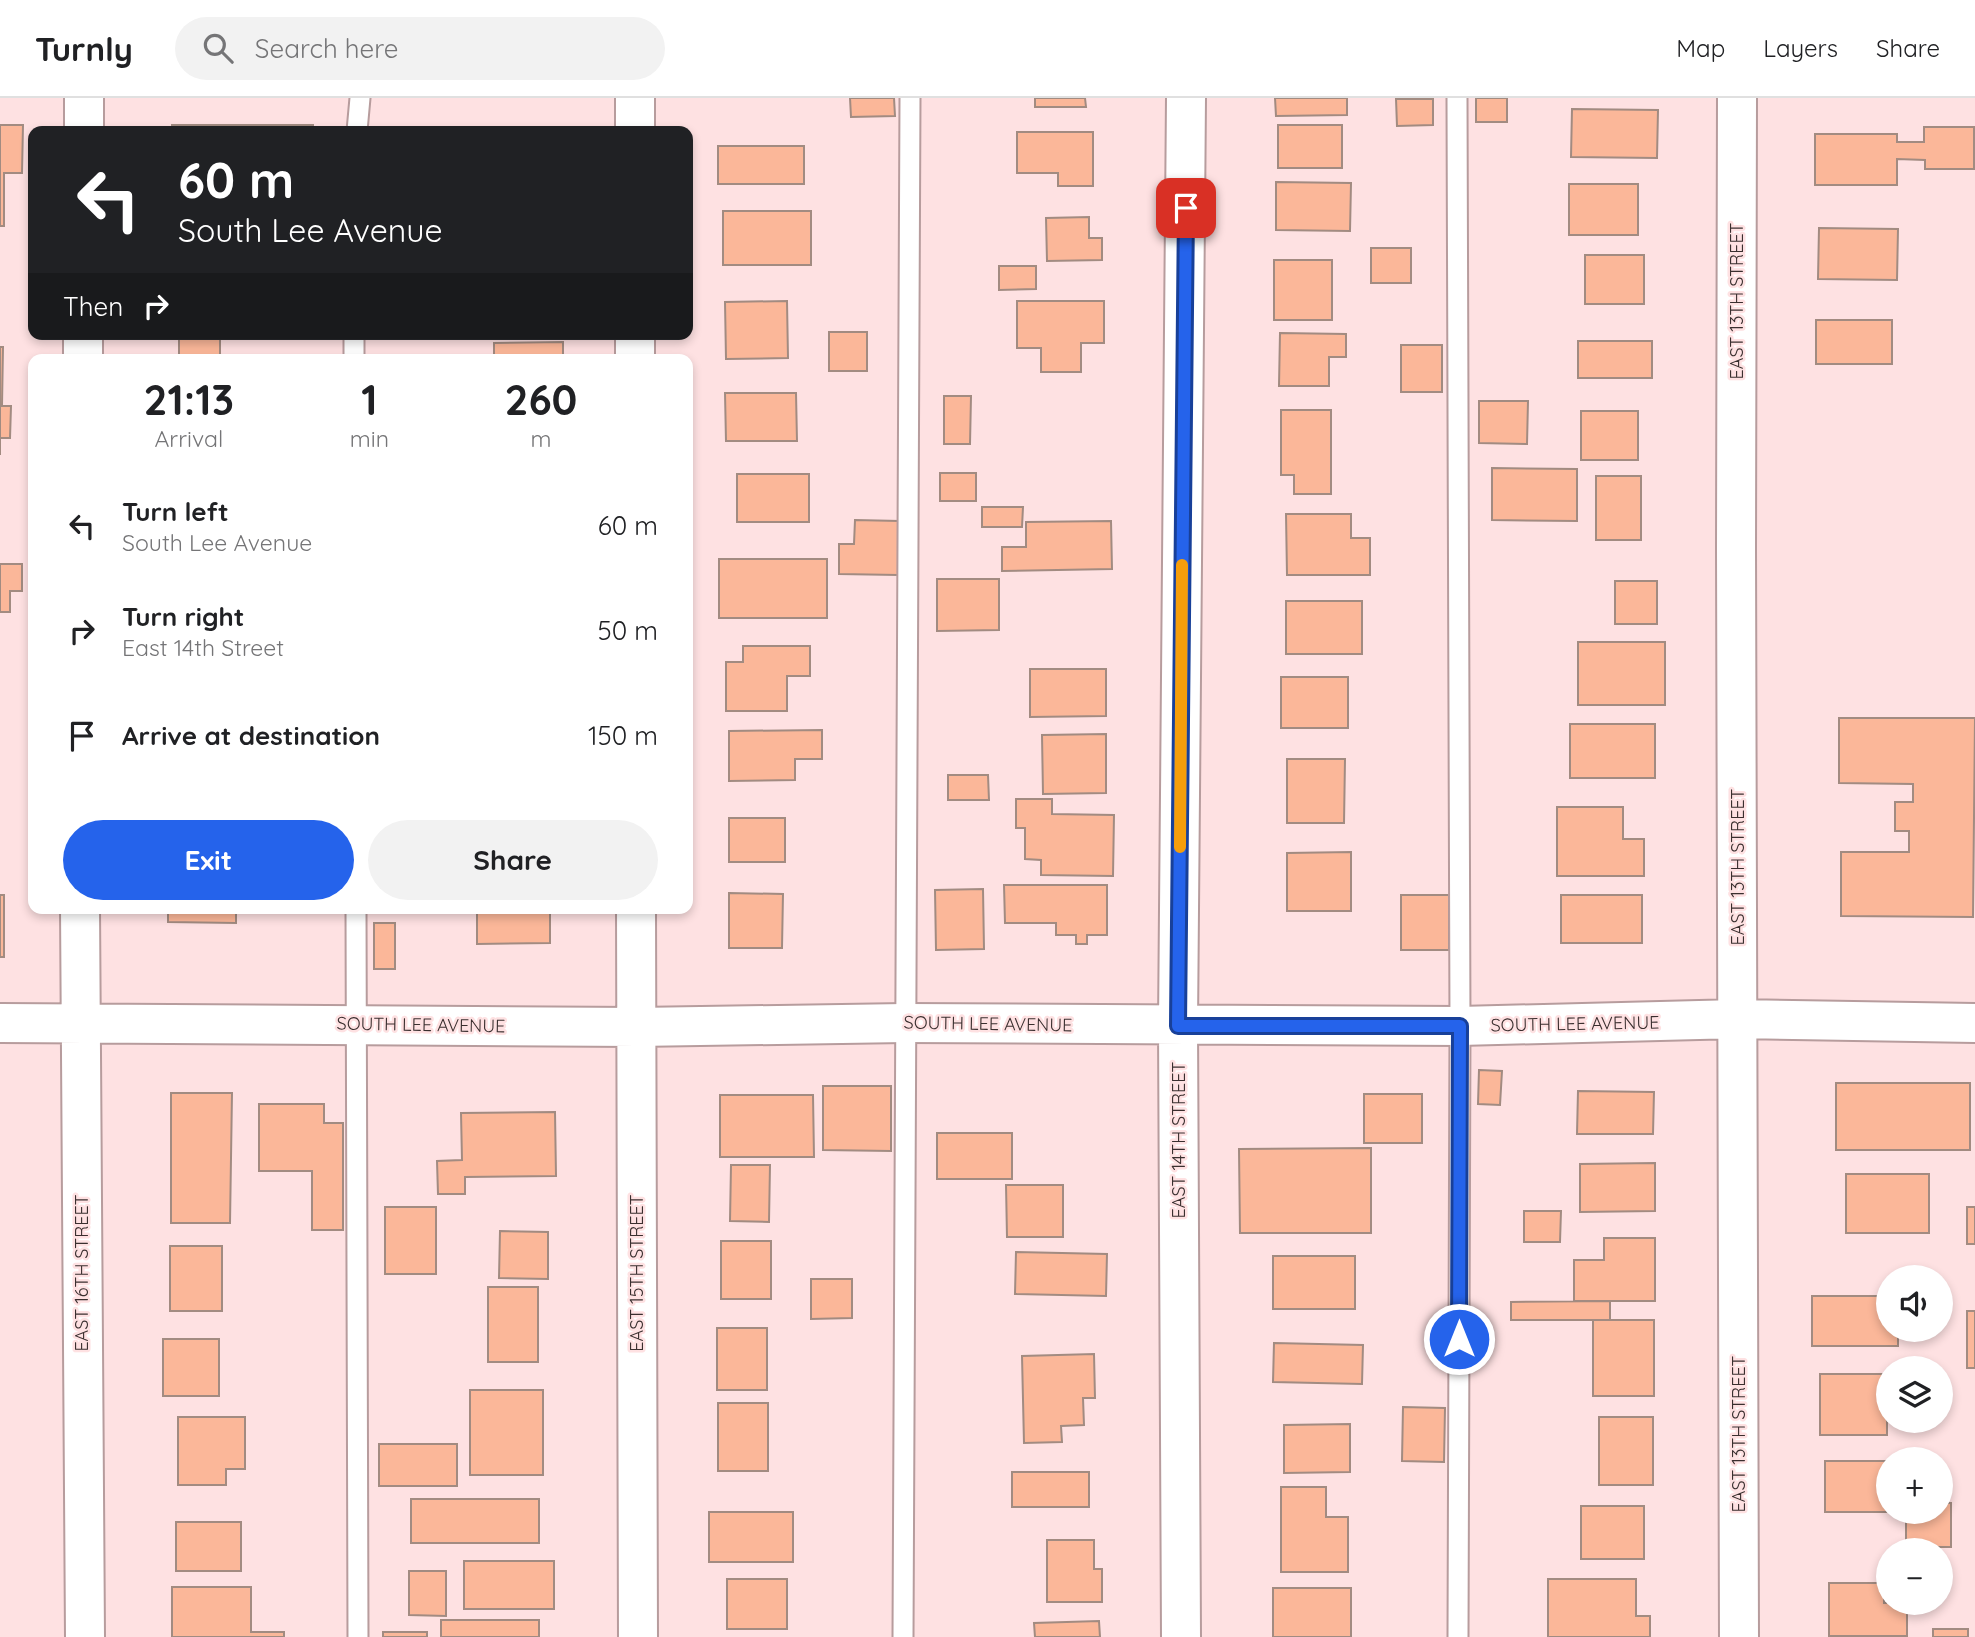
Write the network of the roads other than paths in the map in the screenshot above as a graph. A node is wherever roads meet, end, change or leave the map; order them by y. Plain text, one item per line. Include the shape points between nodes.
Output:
1 (84, 98) edge
2 (360, 98) edge
3 (635, 98) edge
4 (910, 98) edge
5 (1186, 98) edge
6 (1457, 98) edge
7 (1737, 98) edge
8 (84, 126) edge
9 (357, 126) edge
10 (635, 126) edge
11 (80, 914) edge
12 (356, 914) edge
13 (636, 914) edge
14 (1738, 1019) junction
15 (0, 1023) edge
16 (79, 1023) junction
17 (905, 1023) junction
18 (1975, 1023) edge
19 (356, 1025) junction
20 (1178, 1026) junction
21 (1460, 1026) junction
22 (637, 1027) junction
23 (85, 1637) edge
24 (358, 1637) edge
25 (638, 1637) edge
26 (902, 1637) edge
27 (1181, 1637) edge
28 (1458, 1637) edge
29 (1739, 1637) edge

1 - 8 street
2 - 9 lane
3 - 10 street
4 - 17 lane
5 - 20 street, EAST 14TH STREET
6 - 21 lane
7 - 14 street, EAST 13TH STREET
11 - 16 street, EAST 16TH STREET
12 - 19 lane
13 - 22 street, EAST 15TH STREET
14 - 18 street, SOUTH LEE AVENUE
14 - 21 street, SOUTH LEE AVENUE
14 - 29 street, EAST 13TH STREET
15 - 16 street, SOUTH LEE AVENUE
16 - 19 street, SOUTH LEE AVENUE
16 - 23 street, EAST 16TH STREET
17 - 20 street, SOUTH LEE AVENUE
17 - 22 street, SOUTH LEE AVENUE
17 - 26 lane
19 - 22 street, SOUTH LEE AVENUE
19 - 24 lane
20 - 21 street, SOUTH LEE AVENUE
20 - 27 street, EAST 14TH STREET
21 - 28 lane
22 - 25 street, EAST 15TH STREET

